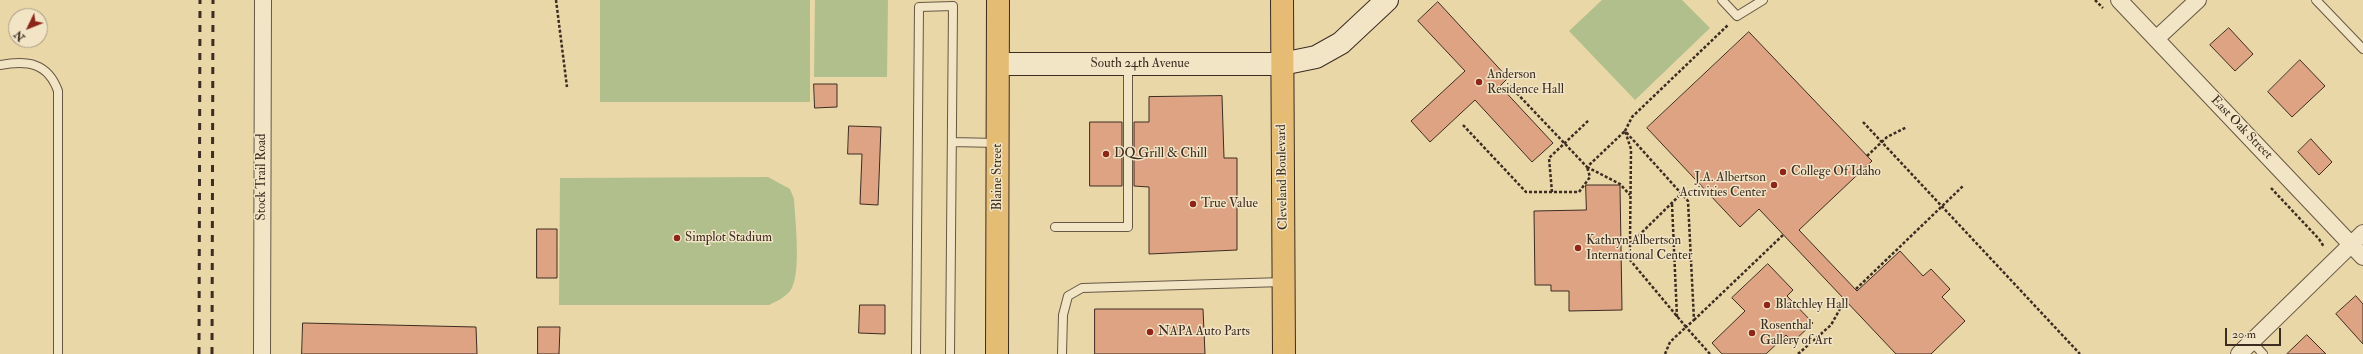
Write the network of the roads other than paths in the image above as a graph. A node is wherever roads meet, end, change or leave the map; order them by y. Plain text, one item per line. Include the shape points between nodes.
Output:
1 (263, 0) edge
2 (998, 0) edge
3 (1282, 0) edge
4 (1387, 0) edge
5 (1722, 0) edge
6 (1763, 0) edge
7 (2119, 0) edge
8 (2198, 0) edge
9 (2316, 0) edge
10 (2156, 39) junction
11 (2363, 49) edge
12 (998, 64) junction
13 (1128, 64) junction
14 (1282, 64) junction
15 (0, 65) edge
16 (952, 142) junction
17 (998, 143) junction
18 (1055, 227) dead end
19 (2363, 233) edge
20 (2351, 244) junction
21 (2363, 256) edge
22 (1283, 282) junction
23 (2252, 342) junction
24 (58, 354) edge
25 (262, 354) edge
26 (916, 354) edge
27 (950, 354) edge
28 (997, 354) edge
29 (1062, 354) edge
30 (1284, 354) edge
31 (2239, 354) edge
32 (2263, 354) edge

1 - 25 street, Stock Trail Road
2 - 12 main road, Blaine Street
3 - 14 main road, Cleveland Boulevard
4 - 14 main road, South 24th Avenue via 1341,43 1316,57
5 - 6 lane via 1737,16
7 - 10 street, East Oak Street
8 - 10 street
9 - 11 lane
10 - 20 street, East Oak Street
12 - 13 main road, South 24th Avenue
12 - 17 main road, Blaine Street
13 - 14 main road, South 24th Avenue
13 - 18 lane via 1128,227
14 - 22 main road, Cleveland Boulevard
15 - 24 lane via 32,64 45,69 53,78 58,91
16 - 17 lane
16 - 26 lane via 953,6 919,7
16 - 27 lane
17 - 28 main road, Blaine Street
19 - 20 street
20 - 21 street, East Oak Street
20 - 23 street
22 - 29 lane via 1082,288 1068,296 1063,315
22 - 30 main road, Cleveland Boulevard
23 - 31 street
23 - 32 lane

